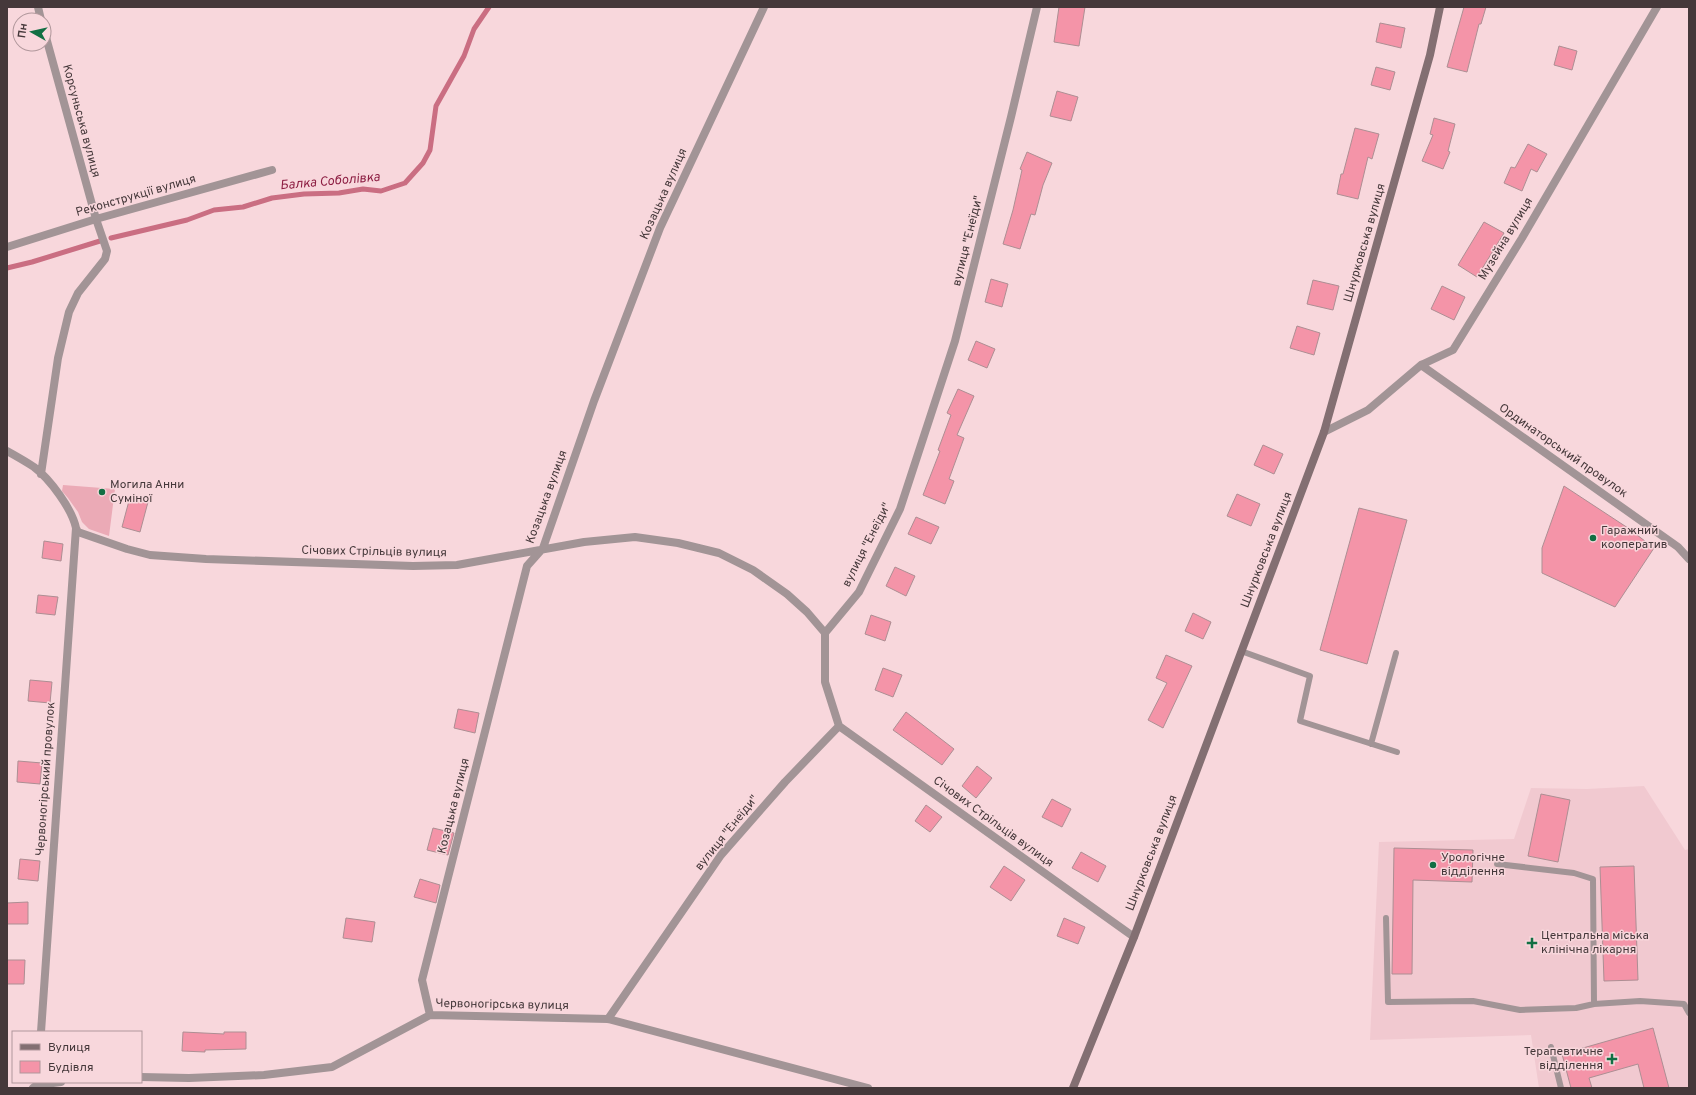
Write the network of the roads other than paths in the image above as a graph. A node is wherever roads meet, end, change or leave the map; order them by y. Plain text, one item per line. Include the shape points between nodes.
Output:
1 (764, 7) edge
2 (1037, 7) edge
3 (1440, 7) edge
4 (1657, 7) edge
5 (50, 52) edge
6 (272, 170) dead end
7 (96, 219) junction
8 (7, 246) edge
9 (1421, 366) junction
10 (1324, 432) junction
11 (7, 451) edge
12 (41, 474) junction
13 (76, 528) junction
14 (543, 548) junction
15 (1689, 559) edge
16 (825, 633) junction
17 (1242, 651) junction
18 (1396, 653) dead end
19 (839, 726) junction
20 (1371, 744) junction
21 (1397, 752) dead end
22 (1497, 864) dead end
23 (1386, 918) dead end
24 (1134, 937) junction
25 (1594, 1004) junction
26 (1689, 1013) edge
27 (430, 1015) junction
28 (608, 1019) junction
29 (41, 1031) edge
30 (1551, 1048) dead end
31 (142, 1077) edge
32 (53, 1083) edge
33 (36, 1085) edge
34 (868, 1088) edge
35 (1073, 1088) edge
36 (1560, 1088) edge

1 - 14 street, Козацька вулиця via 660,228 594,401
2 - 16 street, вулиця "Енеїди" via 955,341 900,509 859,592
3 - 10 street, Шнурковська вулиця via 1430,55
4 - 9 street, Музейна вулиця via 1522,238 1453,350
5 - 7 street, Корсуньська вулиця
6 - 7 street, Реконструкції вулиця
7 - 8 street, Реконструкції вулиця
7 - 12 street via 107,251 105,259 78,293 70,312 58,358
9 - 10 street, Музейна вулиця via 1368,410
9 - 15 street, Ординаторський провулок via 1678,548
10 - 17 street, Шнурковська вулиця
11 - 12 street
12 - 13 street via 62,501
13 - 14 street, Січових Стрільців вулиця via 78,532 150,555 206,560 457,565
13 - 29 street, Червоногірський провулок
14 - 16 street, Січових Стрільців вулиця via 635,537 678,543 719,553 753,570 787,594
14 - 27 street, Козацька вулиця via 527,566 422,980
16 - 19 street via 825,682
17 - 20 lane via 1310,676 1300,721
17 - 24 street, Шнурковська вулиця
18 - 20 lane
19 - 24 street, Січових Стрільців вулиця
19 - 28 street, вулиця "Енеїди" via 784,782 721,855
20 - 21 lane
22 - 25 lane via 1574,873 1593,879
23 - 25 lane via 1388,1002 1473,1000 1520,1010 1576,1008
24 - 35 street, Шнурковська вулиця
25 - 26 lane via 1640,1001 1684,1004
27 - 28 street, Червоногірська вулиця
27 - 31 street, Червоногірська вулиця via 332,1067 264,1076
28 - 34 street, Червоногірська вулиця
30 - 36 lane
32 - 33 street

